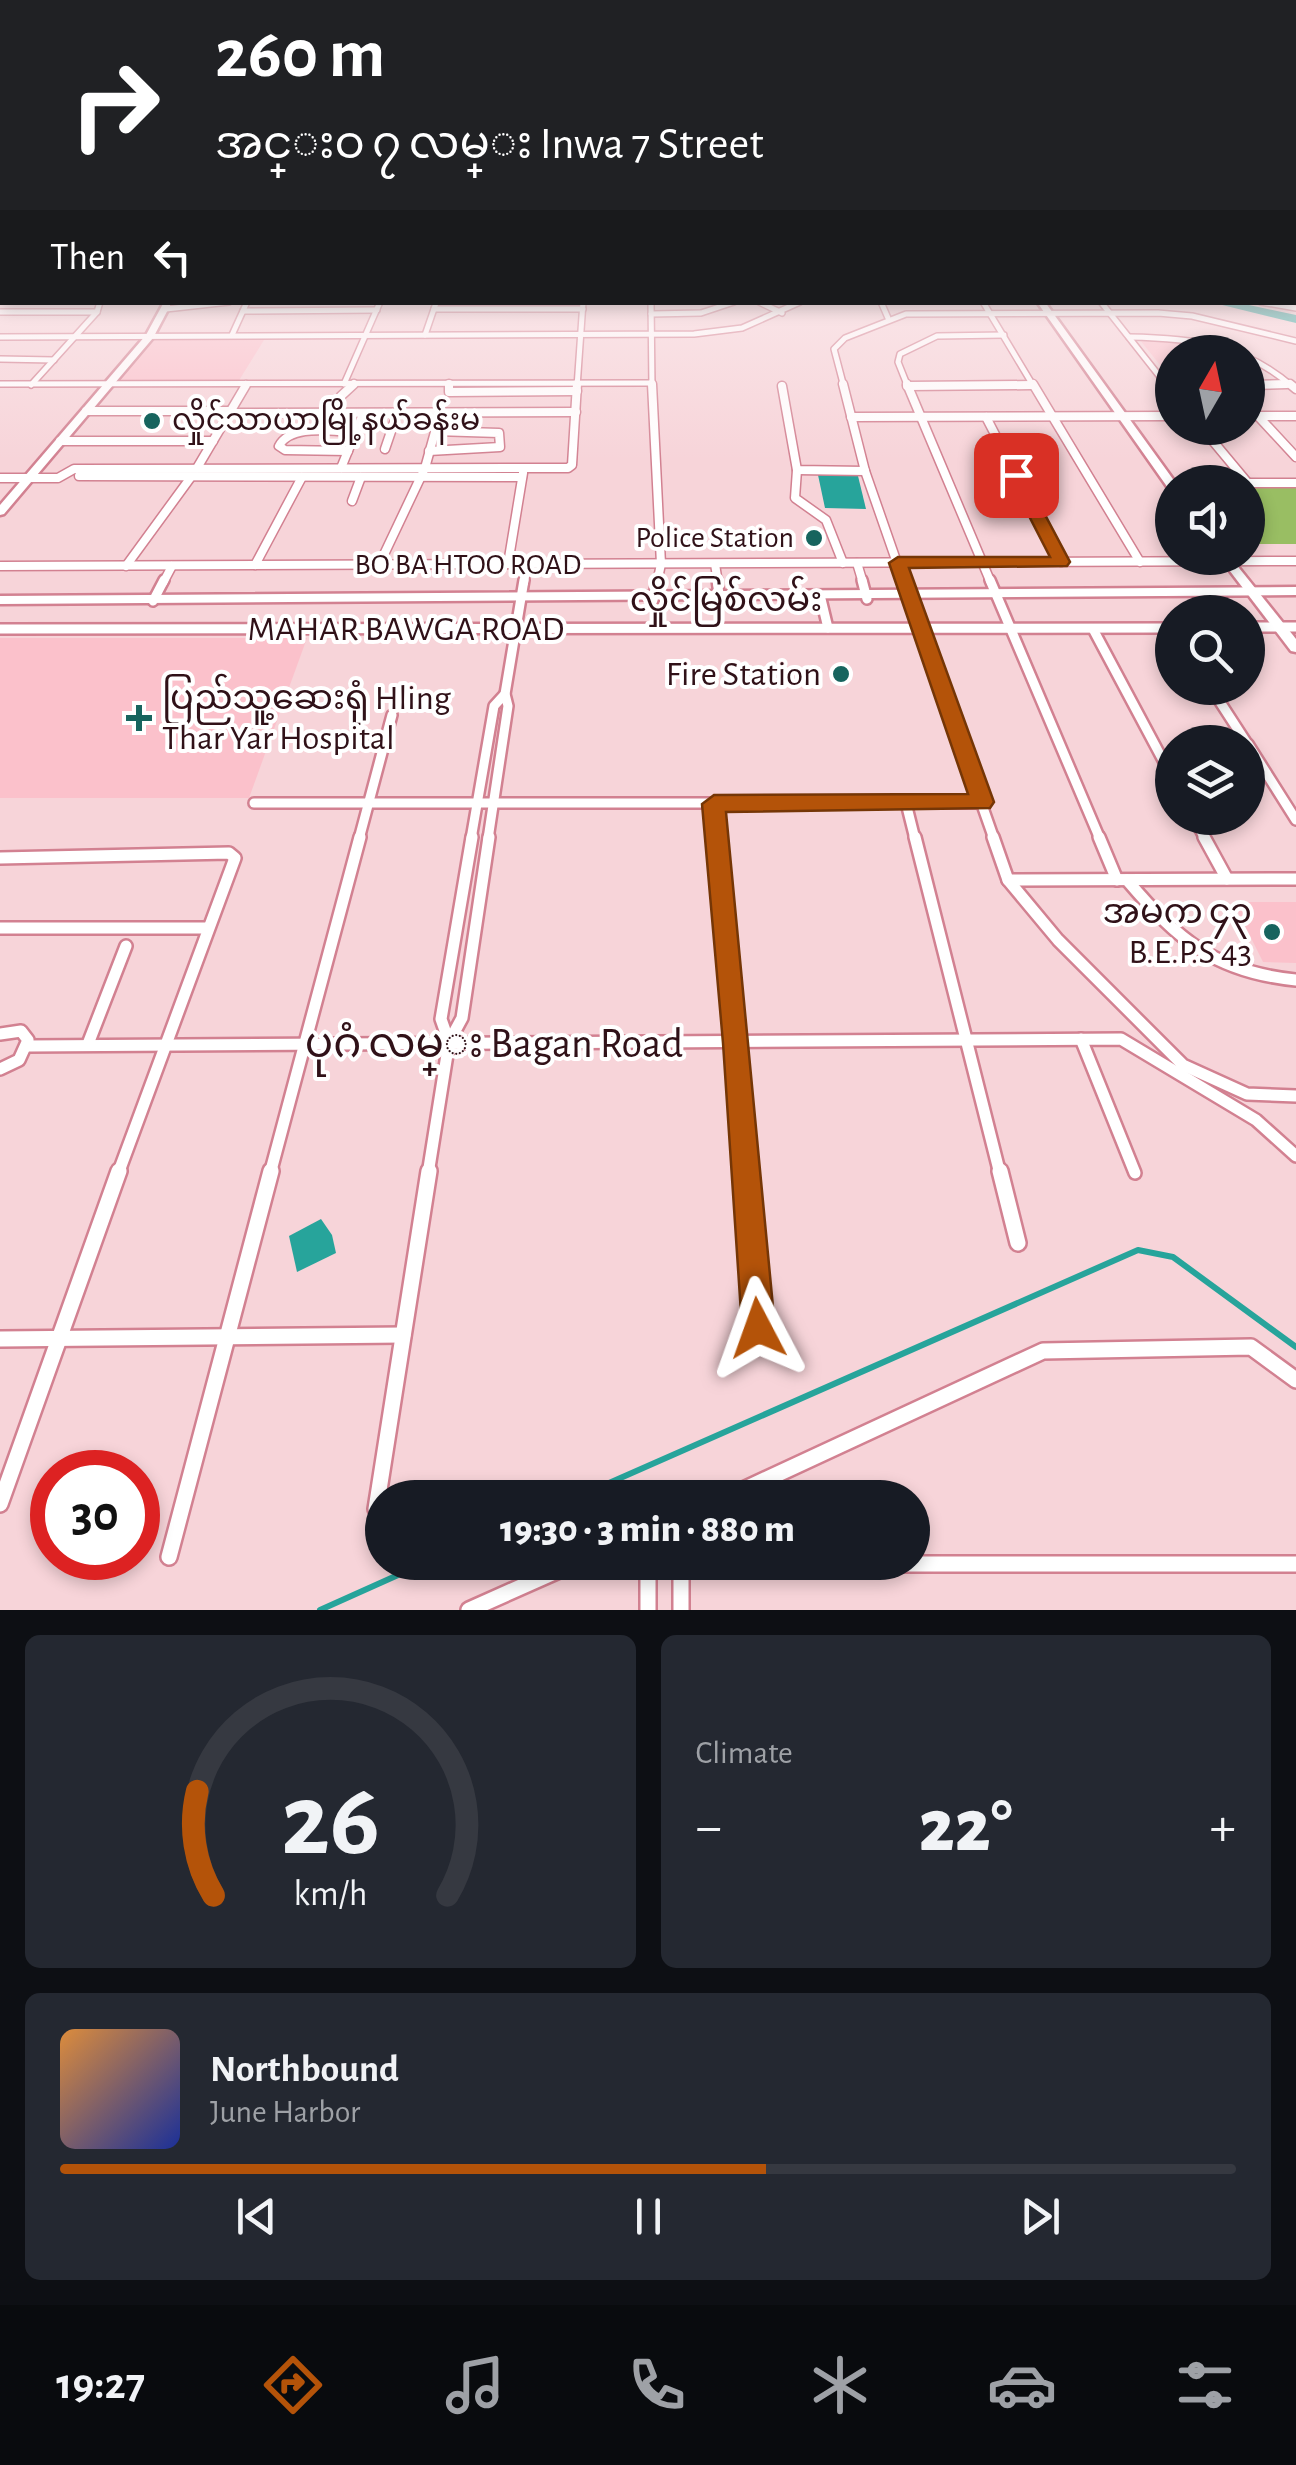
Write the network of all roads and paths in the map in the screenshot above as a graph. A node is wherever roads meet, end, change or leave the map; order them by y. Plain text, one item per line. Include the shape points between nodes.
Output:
1 (165, 310) edge
2 (243, 310) edge
3 (377, 310) edge
4 (433, 310) edge
5 (583, 310) edge
6 (651, 310) edge
7 (695, 310) edge
8 (708, 310) edge
9 (778, 310) edge
10 (785, 310) edge
11 (885, 310) edge
12 (1009, 310) edge
13 (1047, 310) edge
14 (1084, 310) edge
15 (0, 312) edge
16 (97, 312) joint
17 (782, 312) junction
18 (939, 312) joint
19 (988, 312) junction
20 (1108, 312) junction
21 (1158, 312) joint
22 (651, 314) junction
23 (696, 314) junction
24 (888, 318) junction
25 (232, 335) junction
26 (580, 335) junction
27 (652, 335) junction
28 (1004, 335) junction
29 (150, 336) junction
30 (366, 336) junction
31 (424, 336) junction
32 (0, 337) edge
33 (75, 337) junction
34 (1129, 337) junction
35 (1296, 341) edge
36 (0, 360) edge
37 (54, 360) junction
38 (1155, 368) edge
39 (449, 383) junction
40 (652, 383) junction
41 (0, 384) edge
42 (344, 384) junction
43 (354, 384) junction
44 (31, 385) junction
45 (107, 385) junction
46 (246, 385) junction
47 (1032, 385) junction
48 (782, 386) dead end
49 (907, 386) junction
50 (1265, 386) edge
51 (1294, 387) edge
52 (578, 388) junction
53 (456, 392) junction
54 (86, 410) junction
55 (230, 412) junction
56 (576, 412) junction
57 (333, 414) junction
58 (364, 414) junction
59 (397, 414) junction
60 (440, 414) junction
61 (450, 414) junction
62 (920, 416) junction
63 (1050, 416) junction
64 (1124, 416) junction
65 (1155, 416) edge
66 (1265, 416) edge
67 (1296, 416) edge
68 (851, 417) junction
69 (986, 417) junction
70 (1265, 424) edge
71 (435, 431) junction
72 (356, 432) junction
73 (213, 440) junction
74 (60, 441) junction
75 (1216, 445) edge
76 (385, 449) dead end
77 (348, 451) junction
78 (429, 451) junction
79 (1296, 457) edge
80 (1159, 465) edge
81 (1232, 465) edge
82 (198, 468) junction
83 (341, 468) junction
84 (424, 468) junction
85 (797, 470) junction
86 (865, 471) junction
87 (523, 472) junction
88 (63, 476) junction
89 (191, 476) junction
90 (302, 477) junction
91 (361, 477) junction
92 (0, 478) edge
93 (28, 478) junction
94 (420, 478) junction
95 (1296, 482) edge
96 (1265, 483) edge
97 (352, 502) dead end
98 (0, 512) edge
99 (1265, 561) edge
100 (1296, 561) edge
101 (983, 562) junction
102 (1061, 562) junction
103 (1140, 562) junction
104 (1155, 562) edge
105 (843, 563) junction
106 (857, 563) junction
107 (898, 563) junction
108 (508, 564) junction
109 (527, 564) junction
110 (661, 564) junction
111 (715, 564) junction
112 (379, 565) junction
113 (0, 566) edge
114 (126, 566) junction
115 (172, 566) junction
116 (255, 566) junction
117 (1240, 575) edge
118 (719, 594) junction
119 (998, 594) junction
120 (1256, 594) junction
121 (1296, 594) edge
122 (866, 596) junction
123 (911, 596) junction
124 (653, 597) junction
125 (523, 598) junction
126 (822, 599) junction
127 (0, 600) edge
128 (155, 601) junction
129 (921, 626) junction
130 (1012, 626) junction
131 (518, 627) junction
132 (1289, 627) edge
133 (828, 628) junction
134 (1155, 628) edge
135 (1094, 629) junction
136 (0, 630) edge
137 (1296, 648) edge
138 (392, 715) dead end
139 (1155, 745) edge
140 (1265, 772) edge
141 (982, 802) junction
142 (254, 803) dead end
143 (906, 803) junction
144 (366, 804) junction
145 (485, 804) junction
146 (714, 804) junction
147 (1296, 820) edge
148 (1203, 835) edge
149 (0, 858) edge
150 (1296, 879) edge
151 (1008, 880) junction
152 (1122, 880) junction
153 (1228, 880) junction
154 (0, 928) edge
155 (206, 928) junction
156 (126, 946) dead end
157 (1296, 980) edge
158 (0, 1034) edge
159 (965, 1039) junction
160 (1081, 1039) junction
161 (448, 1042) junction
162 (737, 1043) junction
163 (88, 1044) junction
164 (168, 1044) junction
165 (302, 1045) junction
166 (28, 1046) junction
167 (0, 1069) edge
168 (1296, 1096) edge
169 (1296, 1156) edge
170 (1135, 1173) dead end
171 (1018, 1243) dead end
172 (758, 1328) dead end
173 (403, 1336) junction
174 (227, 1338) junction
175 (0, 1339) edge
176 (62, 1340) junction
177 (1296, 1380) edge
178 (381, 1480) edge
179 (765, 1480) edge
180 (0, 1504) edge
181 (168, 1557) dead end
182 (930, 1563) edge
183 (1296, 1564) edge
184 (536, 1580) edge
185 (648, 1580) edge
186 (681, 1580) edge
187 (468, 1610) edge
188 (648, 1610) edge
189 (681, 1610) edge

1 - 29 main road
2 - 25 street
3 - 30 street
4 - 31 street
5 - 26 street
6 - 22 street
7 - 23 street
8 - 23 street
9 - 17 street
10 - 17 street
11 - 24 street
12 - 19 street
13 - 64 main road
14 - 20 street
15 - 16 street
16 - 33 street
17 - 27 street via 720,332
18 - 19 street
18 - 24 street
19 - 28 street
20 - 21 street
20 - 34 street
21 - 35 street
22 - 23 street
22 - 27 street
24 - 68 street via 834,349
25 - 29 street
25 - 30 street
26 - 27 street
26 - 31 street
26 - 52 street
27 - 40 street
28 - 47 street
28 - 49 street via 944,335 915,344 898,362
29 - 33 street
29 - 45 main road
30 - 31 street
30 - 42 street
32 - 33 street
33 - 37 street
34 - 38 street
34 - 51 street via 1234,348 1256,355
36 - 37 street
37 - 44 street
39 - 43 street
39 - 52 street
39 - 53 street via 447,391
40 - 52 street
40 - 110 street
41 - 44 street
42 - 43 street
42 - 46 street
43 - 57 street
44 - 45 street
45 - 46 street
45 - 54 main road
46 - 55 street
47 - 49 street
47 - 63 street
48 - 85 street
49 - 62 street
50 - 51 street
52 - 53 street
52 - 56 street
53 - 61 street
54 - 55 street
54 - 74 main road
55 - 57 street
55 - 73 street
56 - 61 street
56 - 87 street via 572,465
57 - 58 street
58 - 59 street
58 - 72 street
59 - 60 street
59 - 76 street
60 - 61 street
60 - 71 street
62 - 68 street
62 - 69 street
62 - 101 street
63 - 64 street
63 - 69 street
63 - 103 street
64 - 65 street
64 - 80 main road
66 - 67 street
68 - 86 street
69 - 102 street
70 - 79 street
71 - 78 street
71 - 78 street via 499,432 500,447
72 - 77 street
72 - 77 street via 295,432 279,446
73 - 74 street
73 - 82 street
74 - 93 main road
75 - 81 street
77 - 83 street
78 - 84 street
82 - 83 street
82 - 88 street via 74,470
83 - 84 street
84 - 87 street
84 - 94 street
85 - 86 street
85 - 105 street via 795,498 826,520
86 - 107 street
87 - 94 street
87 - 108 street
88 - 89 street
88 - 93 street
89 - 90 street
89 - 114 street
90 - 91 street
90 - 116 street
91 - 94 street
91 - 97 street
92 - 93 street
93 - 98 main road
94 - 112 street
95 - 96 street
99 - 100 street, BO BA HTOO ROAD
101 - 102 street, BO BA HTOO ROAD
101 - 107 street, BO BA HTOO ROAD
101 - 119 street
102 - 103 street, BO BA HTOO ROAD
103 - 104 street, BO BA HTOO ROAD
105 - 106 street, BO BA HTOO ROAD
105 - 111 street, BO BA HTOO ROAD
106 - 107 street, BO BA HTOO ROAD
106 - 122 street
107 - 123 street
108 - 109 street, BO BA HTOO ROAD
108 - 112 street, BO BA HTOO ROAD
109 - 110 street, BO BA HTOO ROAD
109 - 125 street
110 - 111 street, BO BA HTOO ROAD
110 - 124 street
111 - 118 street
112 - 116 street, BO BA HTOO ROAD
113 - 114 street, BO BA HTOO ROAD
114 - 115 street, BO BA HTOO ROAD
115 - 116 street, BO BA HTOO ROAD
115 - 128 street
117 - 120 main road
118 - 122 main road, လှိုင်မြစ်လမ်း
118 - 124 main road, လှိုင်မြစ်လမ်း
119 - 120 main road, လှိုင်မြစ်လမ်း
119 - 123 main road, လှိုင်မြစ်လမ်း
119 - 130 street
120 - 121 main road, လှိုင်မြစ်လမ်း
120 - 132 main road
122 - 123 main road, လှိုင်မြစ်လမ်း
122 - 126 main road, လှိုင်မြစ်လမ်း
123 - 129 street
124 - 125 main road, လှိုင်မြစ်လမ်း
124 - 126 main road, လှိုင်မြစ်လမ်း
125 - 128 main road, လှိုင်မြစ်လမ်း
125 - 131 street
126 - 133 street
127 - 128 main road, လှိုင်မြစ်လမ်း
129 - 130 street, MAHAR BAWGA ROAD
129 - 133 street, MAHAR BAWGA ROAD
129 - 141 street
130 - 135 street, MAHAR BAWGA ROAD
130 - 152 street
131 - 133 street, MAHAR BAWGA ROAD
131 - 136 street, MAHAR BAWGA ROAD
131 - 145 street
132 - 137 main road
134 - 135 street, MAHAR BAWGA ROAD
135 - 139 street
138 - 144 street
140 - 147 street
141 - 143 street
141 - 151 street
142 - 144 street
143 - 146 street
143 - 159 street
144 - 145 street
144 - 165 street
145 - 146 street
145 - 161 street via 462,1018
145 - 161 street via 442,1019
146 - 162 street
148 - 153 street
149 - 155 street via 234,855
150 - 153 street
151 - 152 street
151 - 168 street via 1183,1065 1247,1094
152 - 153 street
152 - 157 street via 1182,940 1228,969
154 - 155 street
155 - 164 street
156 - 163 street
158 - 166 street via 21,1031
159 - 160 street, ပုဂံ လမ္း Bagan Road
159 - 162 street, ပုဂံ လမ္း Bagan Road
159 - 171 street
160 - 169 street, ပုဂံ လမ္း Bagan Road via 1121,1038 1243,1110
160 - 170 street
161 - 162 street, ပုဂံ လမ္း Bagan Road
161 - 165 street, ပုဂံ လမ္း Bagan Road
161 - 173 street
162 - 172 street
163 - 164 street, ပုဂံ လမ္း Bagan Road
163 - 166 street, ပုဂံ လမ္း Bagan Road
164 - 165 street, ပုဂံ လမ္း Bagan Road
164 - 176 street
165 - 174 street
166 - 167 street via 19,1060
173 - 174 street
173 - 178 street
174 - 176 street
174 - 181 street
175 - 176 street
176 - 180 street
177 - 179 street via 1251,1347 1043,1351
182 - 183 street
184 - 187 street
185 - 188 street
186 - 189 street

